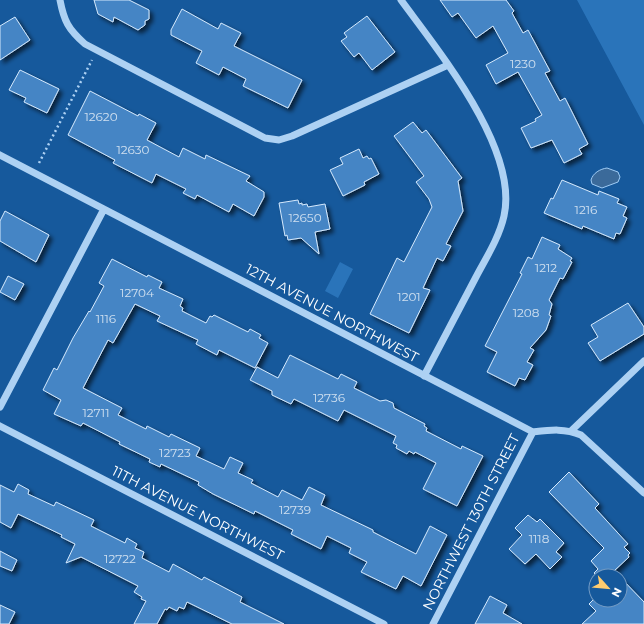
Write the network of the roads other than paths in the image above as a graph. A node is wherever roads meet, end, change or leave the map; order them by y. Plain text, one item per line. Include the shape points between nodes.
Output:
1 (60, 0) edge
2 (401, 0) edge
3 (448, 64) junction
4 (0, 155) edge
5 (104, 209) junction
6 (644, 361) edge
7 (424, 376) junction
8 (0, 407) edge
9 (0, 426) edge
10 (572, 431) junction
11 (533, 432) junction
12 (644, 493) edge
13 (384, 624) edge
14 (433, 624) edge

1 - 3 street via 64,19 72,33 84,44 265,138 279,140 292,136
2 - 3 street
3 - 7 street via 478,111 497,154 506,193 504,216 495,240
4 - 5 street, 12TH AVENUE NORTHWEST
5 - 7 street, 12TH AVENUE NORTHWEST
5 - 8 street
6 - 10 street
7 - 11 street, 12TH AVENUE NORTHWEST
9 - 13 street, 11TH AVENUE NORTHWEST
10 - 11 street via 553,429
10 - 12 street via 581,435
11 - 14 street, NORTHWEST 130TH STREET

